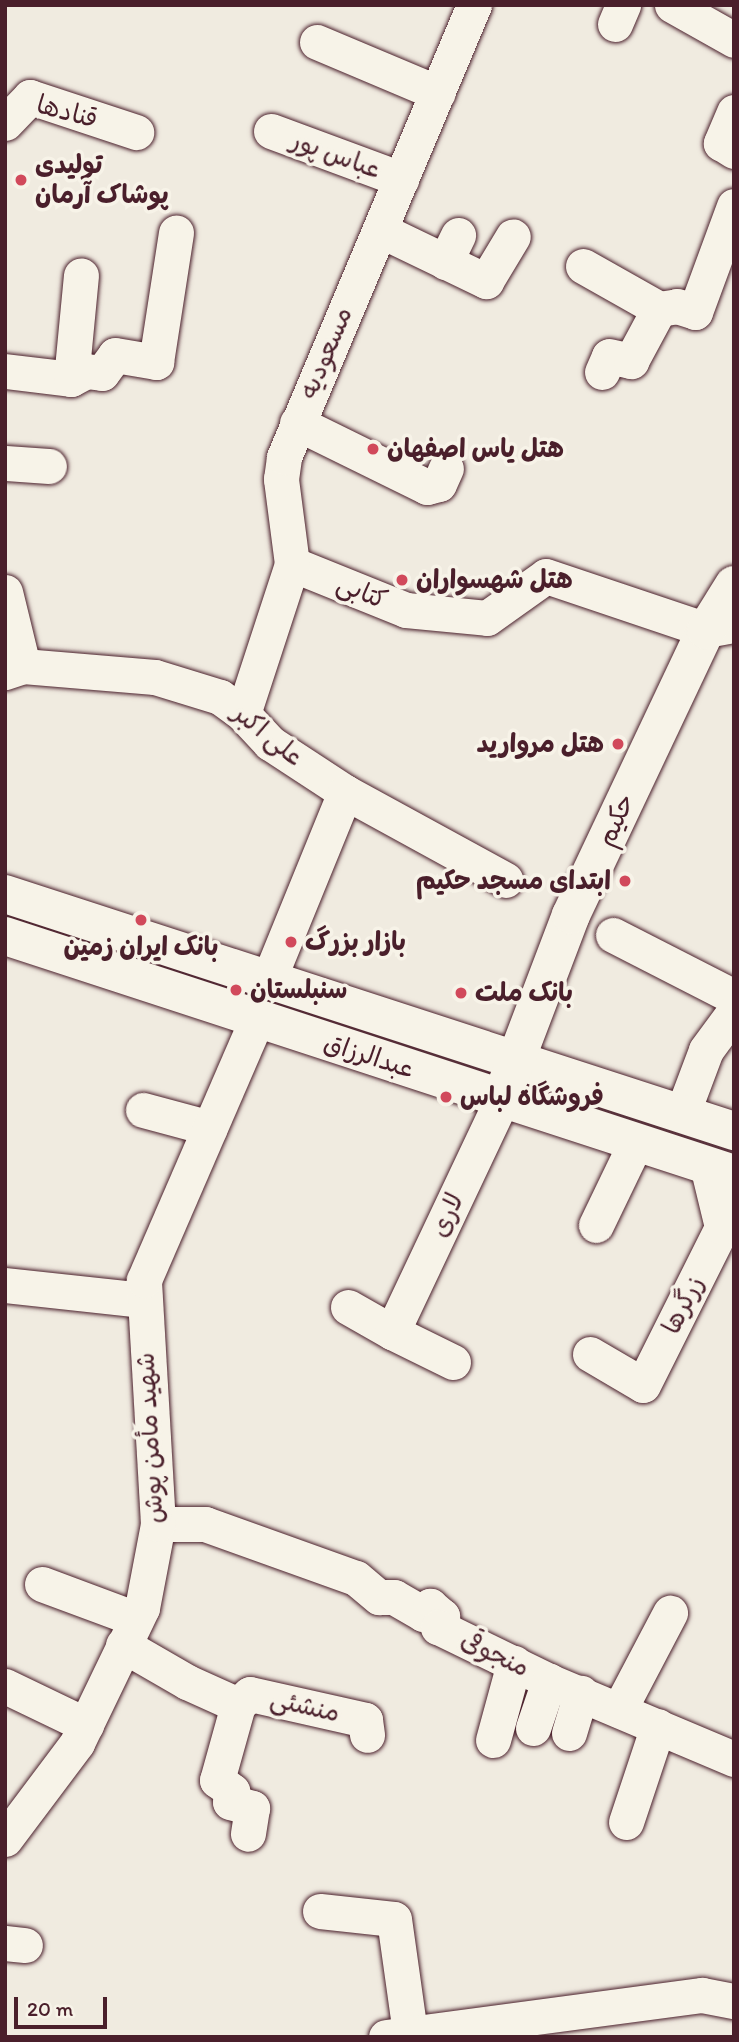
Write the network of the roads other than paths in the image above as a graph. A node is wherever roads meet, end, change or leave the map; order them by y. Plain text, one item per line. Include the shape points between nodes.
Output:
1 (474, 5) edge
2 (672, 5) edge
3 (734, 40) edge
4 (317, 42) dead end
5 (438, 93) junction
6 (734, 112) edge
7 (5, 123) edge
8 (271, 131) dead end
9 (136, 132) dead end
10 (734, 151) edge
11 (401, 179) junction
12 (734, 206) edge
13 (380, 230) junction
14 (176, 233) dead end
15 (513, 236) dead end
16 (583, 266) dead end
17 (81, 275) dead end
18 (659, 309) junction
19 (5, 371) edge
20 (602, 372) dead end
21 (71, 379) junction
22 (298, 423) junction
23 (5, 463) edge
24 (49, 467) dead end
25 (446, 468) dead end
26 (292, 564) junction
27 (734, 585) edge
28 (5, 592) edge
29 (720, 628) edge
30 (14, 669) edge
31 (243, 714) junction
32 (345, 792) junction
33 (506, 880) dead end
34 (5, 894) edge
35 (613, 935) dead end
36 (5, 936) edge
37 (268, 981) junction
38 (734, 997) edge
39 (734, 1012) edge
40 (257, 1019) junction
41 (514, 1062) junction
42 (502, 1099) junction
43 (143, 1110) dead end
44 (682, 1114) junction
45 (210, 1128) junction
46 (734, 1131) edge
47 (636, 1142) junction
48 (720, 1170) edge
49 (596, 1225) dead end
50 (5, 1285) edge
51 (144, 1300) junction
52 (348, 1307) dead end
53 (392, 1332) junction
54 (590, 1354) dead end
55 (453, 1362) dead end
56 (158, 1524) junction
57 (42, 1584) dead end
58 (670, 1613) dead end
59 (130, 1632) junction
60 (514, 1663) junction
61 (549, 1681) junction
62 (5, 1686) edge
63 (581, 1693) junction
64 (238, 1705) junction
65 (620, 1710) junction
66 (86, 1724) junction
67 (658, 1726) junction
68 (533, 1728) dead end
69 (569, 1733) dead end
70 (367, 1735) dead end
71 (493, 1740) dead end
72 (731, 1751) edge
73 (626, 1822) dead end
74 (248, 1833) dead end
75 (5, 1839) edge
76 (320, 1911) dead end
77 (734, 2001) edge
78 (562, 2025) edge
79 (398, 2035) edge

1 - 5 street, مسعودیه
2 - 3 street
4 - 5 street
5 - 11 street, مسعودیه
6 - 10 street via 721,143
7 - 9 street, قنادها via 30,97
8 - 11 street, عباس پور
11 - 13 street, مسعودیه
12 - 18 street via 695,312 677,306
13 - 15 street via 452,249 486,281
13 - 22 street, مسعودیه
14 - 21 street via 156,362 115,355 102,373 86,370
16 - 18 street
17 - 21 street
18 - 20 street via 631,360 609,356
19 - 21 street
22 - 25 street via 427,486 439,484
22 - 26 street, مسعودیه via 281,479
23 - 24 street
26 - 29 street, کتابی via 405,610 487,618 546,576
26 - 31 street, مسعودیه
27 - 29 main road, حکیم
28 - 30 street
29 - 41 main road, حکیم via 571,915
30 - 31 street, علی اکبر via 155,677 219,697
31 - 32 street, علی اکبر via 270,743
32 - 33 street, علی اکبر
32 - 37 street
34 - 37 main road, عبدالرزاق
35 - 38 street
36 - 40 main road, عبدالرزاق
37 - 41 main road, عبدالرزاق
39 - 44 street via 706,1049
40 - 42 main road, عبدالرزاق
40 - 45 street, شهید مأمن پوش
41 - 42 main road, حکیم
41 - 44 main road, عبدالرزاق
42 - 47 main road, عبدالرزاق
42 - 53 street, لاری
43 - 45 street
44 - 46 main road, عبدالرزاق
45 - 51 street, شهید مأمن پوش via 144,1280
47 - 48 main road, عبدالرزاق
47 - 49 street
48 - 54 street, زرگرها via 722,1227 643,1385
50 - 51 street
51 - 56 street, شهید مأمن پوش
52 - 53 street
53 - 55 street
56 - 59 street, شهید مأمن پوش
56 - 60 street, منجوقی via 205,1524 356,1578 379,1597 394,1597 423,1614 430,1606 442,1616 438,1627
57 - 59 street, منشئی
58 - 65 street
59 - 64 street, منشئی via 187,1682
59 - 66 street, شهید مأمن پوش
60 - 61 street, منجوقی
60 - 71 street
61 - 63 street, منجوقی
61 - 68 street
62 - 66 street
63 - 65 street, منجوقی
63 - 69 street
64 - 70 street, منشئی via 250,1694 365,1720
64 - 74 street via 217,1780 232,1791 230,1802 252,1808
65 - 67 street, منجوقی
66 - 75 street, شهید مأمن پوش
67 - 72 street, منجوقی
67 - 73 street
76 - 79 street via 394,1919
77 - 78 street via 702,1994
78 - 79 street

